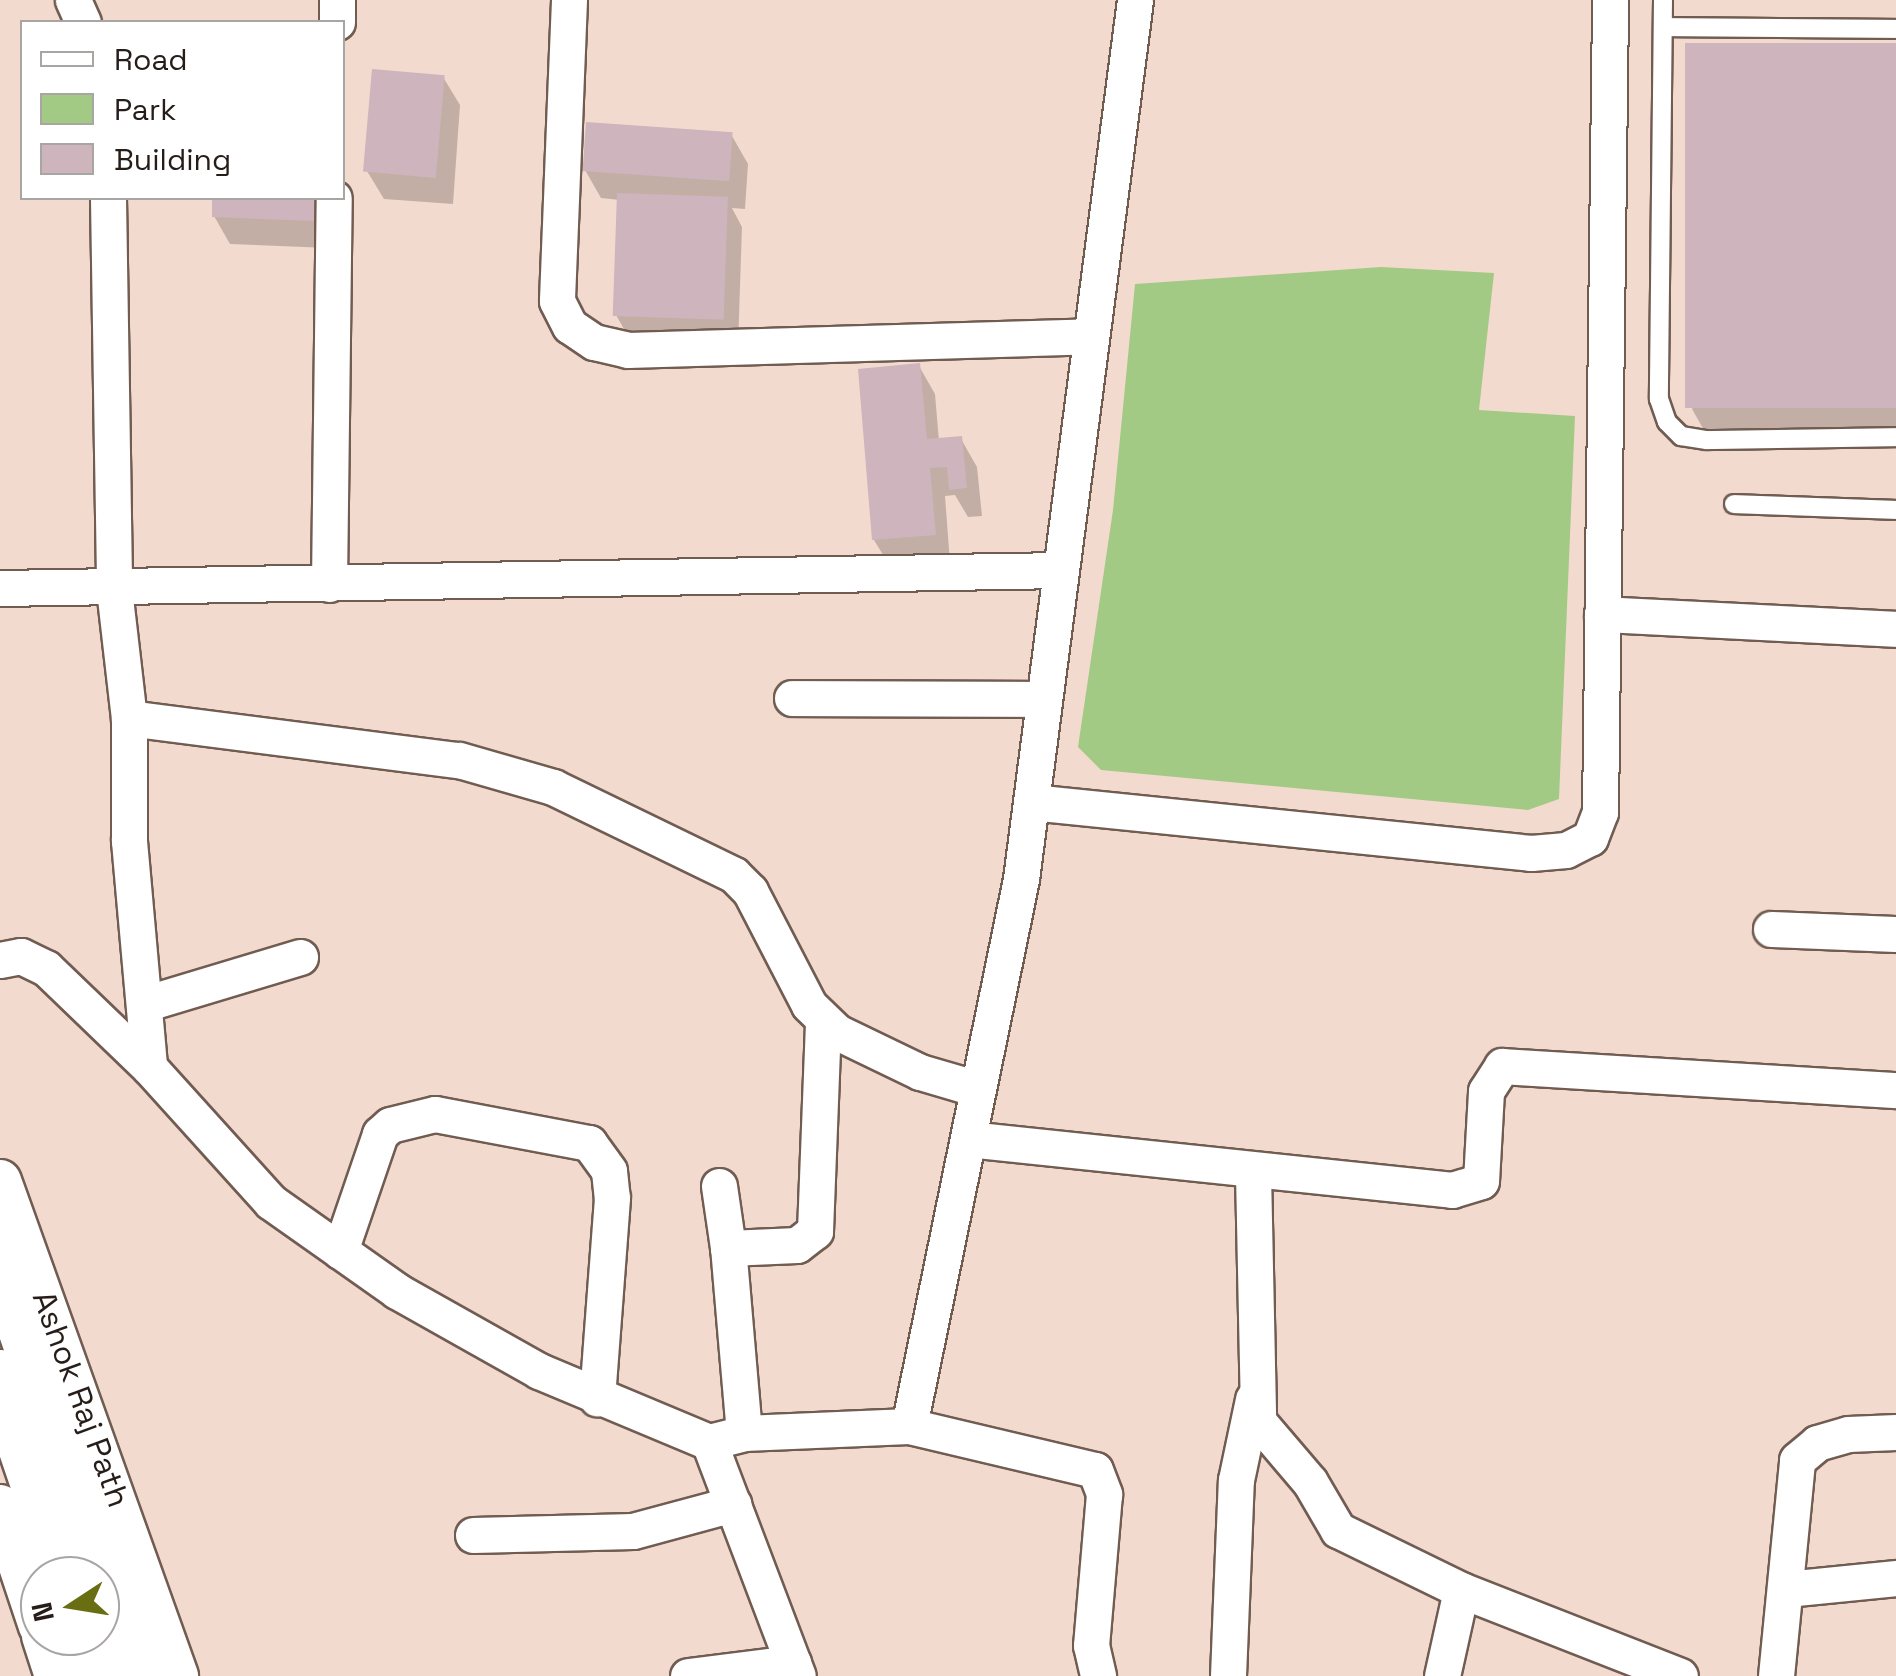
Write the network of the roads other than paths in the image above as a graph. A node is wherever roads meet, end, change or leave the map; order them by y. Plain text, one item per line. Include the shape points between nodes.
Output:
1 (569, 0) edge
2 (1135, 0) edge
3 (1610, 0) edge
4 (1663, 0) edge
5 (1664, 27) junction
6 (1896, 30) edge
7 (108, 200) edge
8 (334, 200) edge
9 (1091, 336) junction
10 (1896, 437) edge
11 (1734, 504) dead end
12 (1896, 510) edge
13 (1062, 570) junction
14 (328, 584) junction
15 (0, 588) edge
16 (114, 589) junction
17 (1602, 614) junction
18 (1896, 628) edge
19 (792, 698) dead end
20 (1044, 699) junction
21 (129, 718) junction
22 (1031, 802) junction
23 (1771, 930) dead end
24 (1896, 934) edge
25 (300, 957) dead end
26 (0, 960) edge
27 (144, 1004) junction
28 (823, 1022) junction
29 (149, 1067) junction
30 (978, 1090) junction
31 (1896, 1090) edge
32 (968, 1139) junction
33 (1253, 1174) junction
34 (0, 1181) edge
35 (719, 1186) dead end
36 (728, 1248) junction
37 (340, 1251) junction
38 (0, 1260) edge
39 (0, 1376) edge
40 (597, 1398) junction
41 (1253, 1398) junction
42 (909, 1426) junction
43 (1896, 1432) edge
44 (744, 1433) junction
45 (709, 1442) junction
46 (732, 1504) junction
47 (0, 1506) edge
48 (474, 1535) dead end
49 (61, 1556) edge
50 (20, 1566) edge
51 (1896, 1578) edge
52 (1786, 1589) junction
53 (1461, 1590) junction
54 (795, 1669) edge
55 (145, 1676) edge
56 (176, 1676) edge
57 (688, 1676) edge
58 (1098, 1676) edge
59 (1228, 1676) edge
60 (1442, 1676) edge
61 (1680, 1676) edge
62 (1776, 1676) edge

1 - 9 street via 557,300 570,326 594,342 628,350
2 - 9 street
3 - 17 street
4 - 5 lane
5 - 6 lane
5 - 10 lane via 1659,398 1667,422 1681,436 1706,440
7 - 16 street
8 - 14 street
9 - 13 street
11 - 12 lane
13 - 14 street
13 - 20 street
14 - 16 street
15 - 16 street
16 - 21 street
17 - 18 street
17 - 22 street via 1600,812 1590,838 1566,850 1531,853
19 - 20 street
20 - 22 street
21 - 27 street via 129,842
21 - 28 street via 459,760 553,787 734,875 750,891
22 - 30 street
23 - 24 street
25 - 27 street
26 - 29 street via 22,956 46,968
27 - 29 street
28 - 30 street via 920,1072
28 - 36 street via 815,1231 797,1246
29 - 37 street via 234,1167
30 - 32 street
31 - 33 street via 1515,1063 1492,1075 1487,1167 1468,1188
32 - 33 street
32 - 42 street
33 - 41 street
34 - 56 street, Ashok Raj Path
35 - 36 street
36 - 44 street
37 - 40 street via 397,1291
37 - 40 street via 380,1134 390,1125 435,1114 589,1142 609,1171 612,1198
38 - 55 main road, Ashok Raj Path
39 - 49 main road
40 - 45 street
41 - 53 street via 1272,1445 1310,1482 1338,1530
41 - 59 street via 1236,1480
42 - 44 street
42 - 58 street via 1095,1470 1104,1494 1092,1645
43 - 52 street via 1818,1442 1797,1460
44 - 45 street
45 - 46 street
46 - 48 street via 633,1531
46 - 54 street
47 - 50 street
51 - 52 street
52 - 62 street
53 - 60 street
53 - 61 street
54 - 57 street

